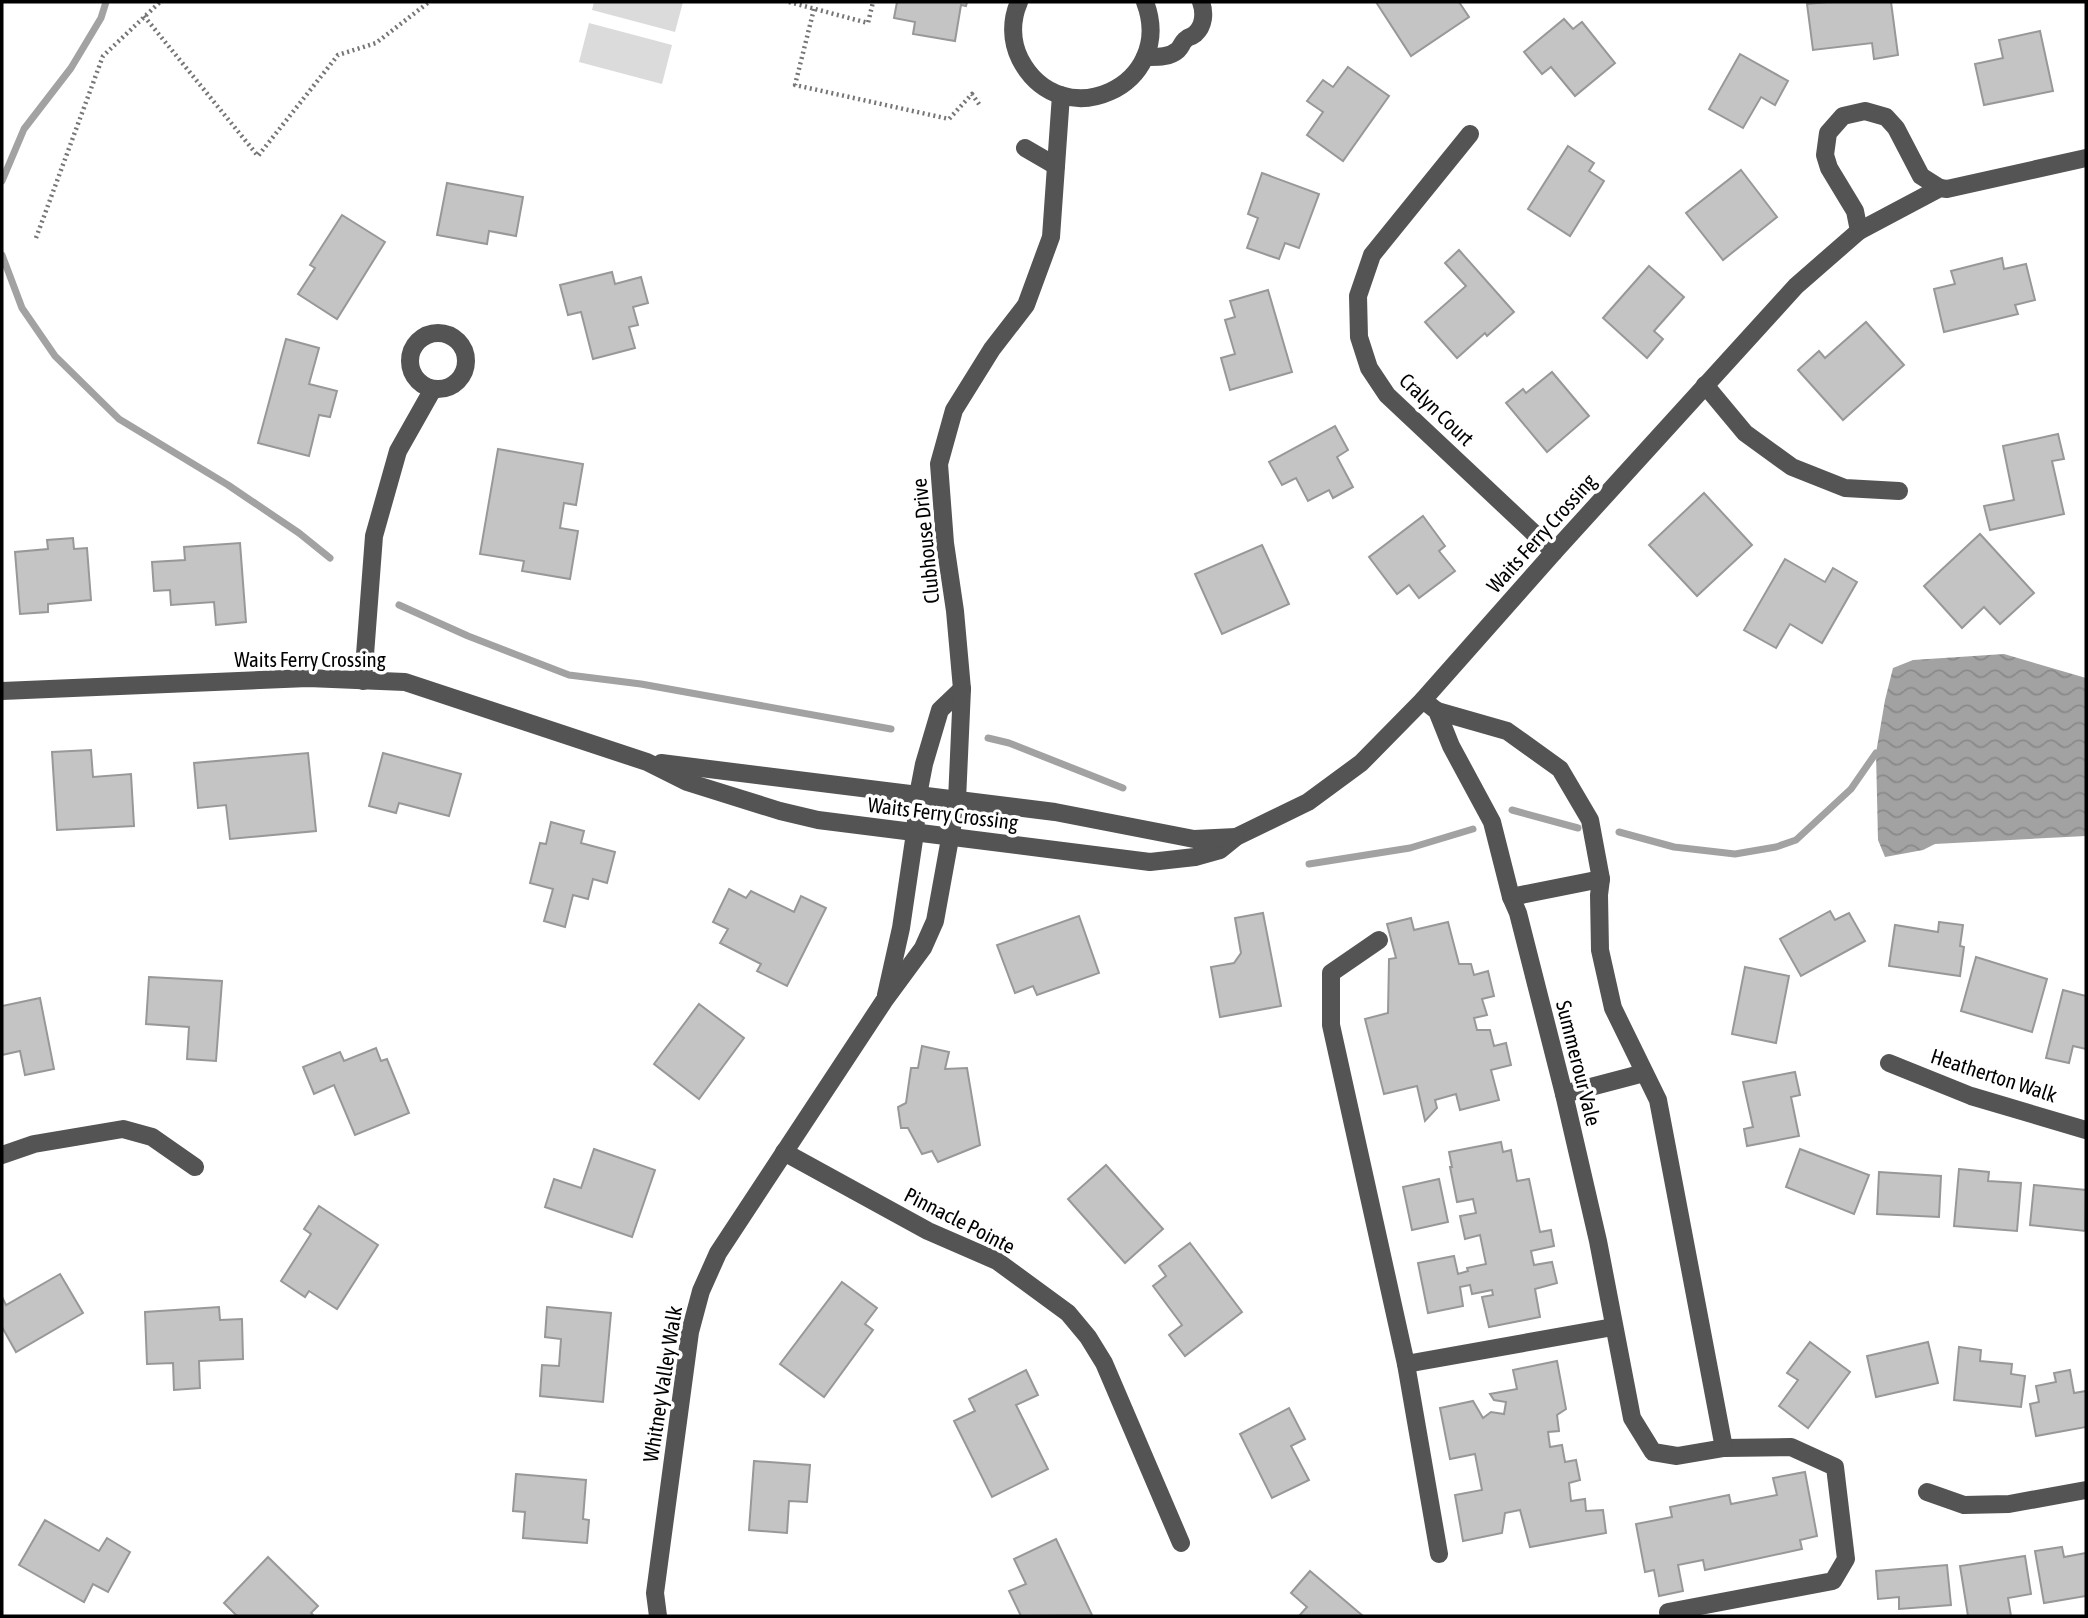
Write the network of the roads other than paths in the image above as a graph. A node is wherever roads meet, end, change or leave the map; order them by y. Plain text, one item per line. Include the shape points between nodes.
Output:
1 (1019, 2) edge
2 (1145, 2) edge
3 (1201, 2) edge
4 (1145, 57) junction
5 (1061, 95) junction
6 (1470, 134) dead end
7 (1025, 148) dead end
8 (2086, 158) edge
9 (1056, 166) junction
10 (1940, 188) junction
11 (1859, 231) junction
12 (1705, 385) junction
13 (433, 389) dead end
14 (1899, 491) dead end
15 (1554, 552) junction
16 (363, 681) junction
17 (962, 689) junction
18 (2, 691) edge
19 (1430, 706) junction
20 (647, 762) junction
21 (918, 795) junction
22 (957, 800) junction
23 (915, 832) junction
24 (951, 837) junction
25 (1236, 837) junction
26 (1601, 879) junction
27 (1511, 897) junction
28 (1379, 940) dead end
29 (884, 1001) junction
30 (1889, 1063) dead end
31 (1644, 1073) junction
32 (1564, 1094) junction
33 (2086, 1129) edge
34 (784, 1153) junction
35 (2, 1155) edge
36 (195, 1167) dead end
37 (1613, 1327) junction
38 (1406, 1364) junction
39 (1724, 1448) junction
40 (2086, 1490) edge
41 (1927, 1492) dead end
42 (1181, 1543) dead end
43 (1439, 1554) dead end
44 (1668, 1612) dead end
45 (658, 1616) edge

1 - 5 street via 1013,23 1017,54 1035,80
2 - 4 street via 1151,34
3 - 4 street via 1203,23 1180,49 1161,57
4 - 5 street via 1133,76 1107,94 1092,98
5 - 9 street, Clubhouse Drive
6 - 15 street, Cralyn Court via 1371,255 1358,296 1359,337 1369,368 1387,395
7 - 9 street
8 - 10 street, Waits Ferry Crossing
9 - 17 street, Clubhouse Drive via 1051,237 1026,305 954,410 939,464
10 - 11 street, Waits Ferry Crossing
10 - 11 street via 1922,176 1885,117 1865,111 1843,116 1828,133 1825,155 1855,211
11 - 12 street, Waits Ferry Crossing via 1796,286
12 - 14 street via 1745,433 1792,467 1845,488
12 - 15 street, Waits Ferry Crossing
13 - 16 street via 398,451 373,536
15 - 19 street, Waits Ferry Crossing
16 - 18 street, Waits Ferry Crossing via 308,678
16 - 20 street, Waits Ferry Crossing via 405,682
17 - 21 street via 940,710
17 - 22 street, Clubhouse Drive
19 - 25 street, Waits Ferry Crossing via 1308,802
19 - 26 street via 1507,731 1560,769 1590,820
19 - 27 street, Summerour Vale via 1492,822
20 - 21 street, Waits Ferry Crossing
20 - 23 street, Waits Ferry Crossing via 687,782 780,811
21 - 22 street, Waits Ferry Crossing
21 - 23 street, Whitney Valley Walk
22 - 24 street, Whitney Valley Walk
22 - 25 street, Waits Ferry Crossing via 1055,812 1194,839
23 - 24 street, Waits Ferry Crossing
23 - 29 street, Whitney Valley Walk via 901,928
24 - 25 street, Waits Ferry Crossing via 1150,862 1220,850
24 - 29 street, Whitney Valley Walk via 935,921 923,948
26 - 27 street
26 - 31 street via 1600,950 1613,1008
27 - 32 street, Summerour Vale
28 - 38 street via 1331,972 1331,1025
29 - 34 street, Whitney Valley Walk
30 - 33 street, Heatherton Walk via 1971,1096
31 - 32 street
31 - 39 street via 1658,1100
32 - 37 street, Summerour Vale
34 - 42 street, Pinnacle Pointe via 928,1231 997,1261 1068,1314 1104,1363
34 - 45 street, Whitney Valley Walk via 718,1253 690,1332 655,1593
35 - 36 street via 34,1144 123,1129 152,1137
37 - 38 street
37 - 39 street, Summerour Vale via 1632,1418 1653,1451 1677,1456
38 - 43 street
39 - 44 street via 1791,1447 1835,1467 1846,1559 1833,1581
40 - 41 street via 2009,1504 1964,1504

